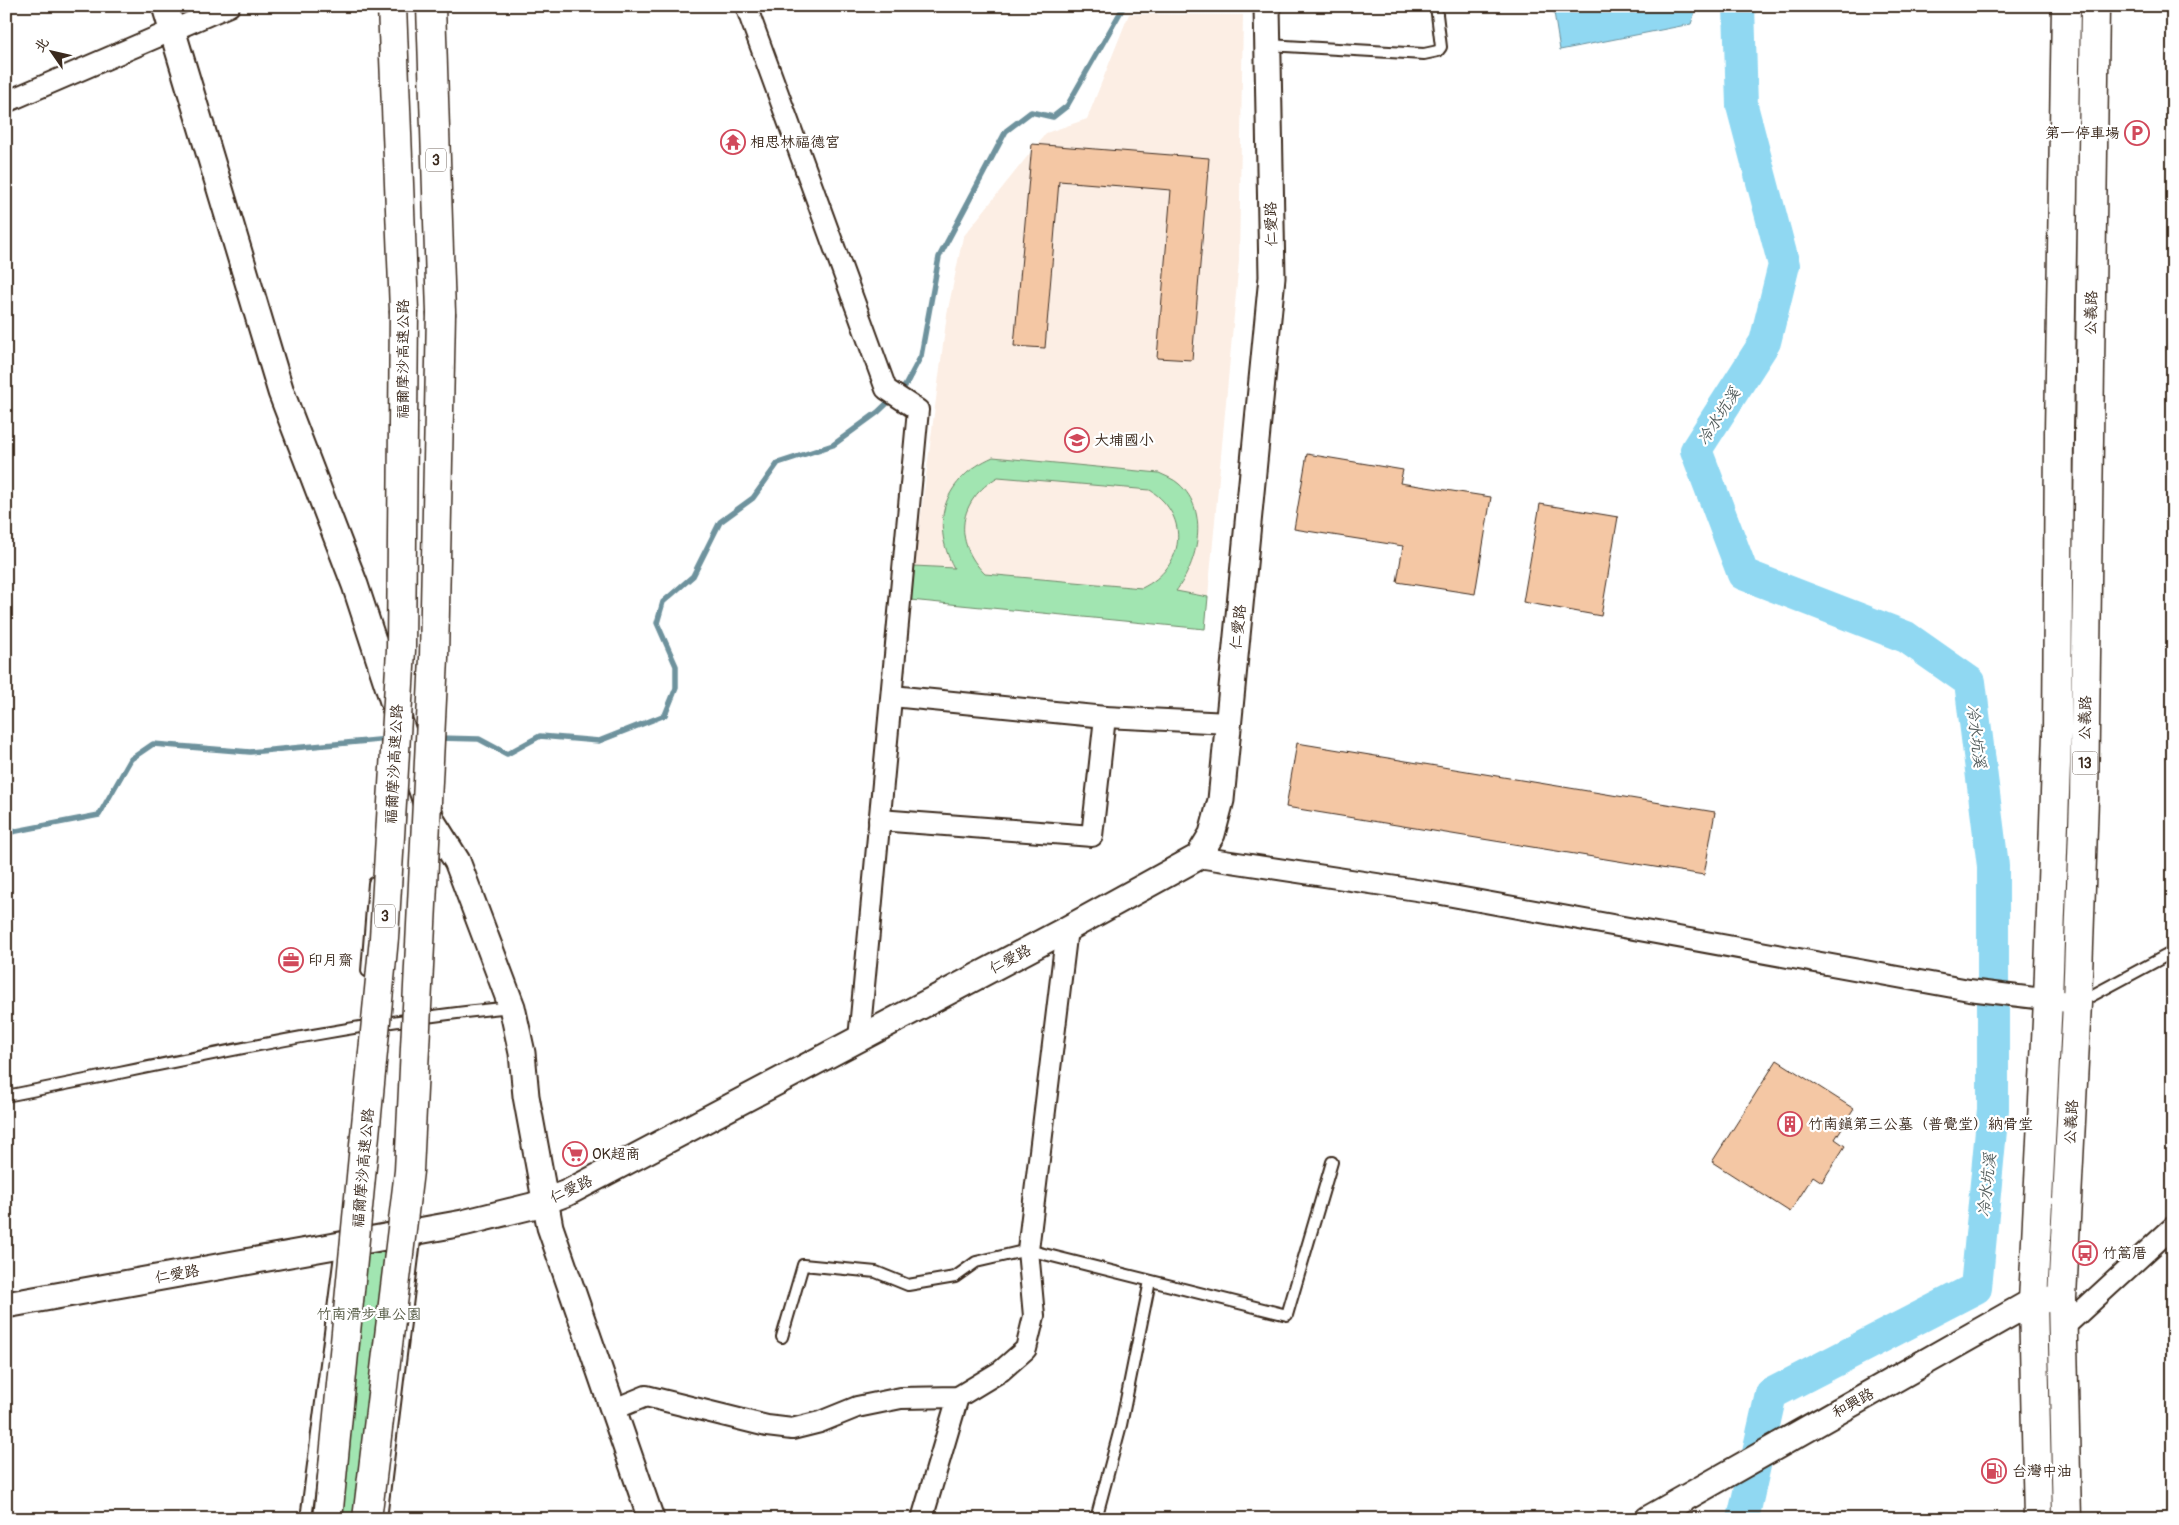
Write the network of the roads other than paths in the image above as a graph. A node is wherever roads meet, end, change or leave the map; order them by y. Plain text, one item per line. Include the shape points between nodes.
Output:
1 (166, 6) edge
2 (229, 6) edge
3 (392, 6) edge
4 (431, 6) edge
5 (746, 6) edge
6 (1266, 6) edge
7 (1436, 6) edge
8 (2066, 6) edge
9 (2095, 6) edge
10 (173, 30) junction
11 (1267, 44) junction
12 (6, 102) edge
13 (2078, 199) junction
14 (2090, 428) junction
15 (2058, 432) junction
16 (892, 696) junction
17 (1105, 717) junction
18 (1228, 723) junction
19 (879, 820) junction
20 (432, 821) junction
21 (1198, 857) junction
22 (375, 870) dead end
23 (1067, 929) junction
24 (2173, 952) edge
25 (430, 957) dead end
26 (367, 978) dead end
27 (2036, 999) junction
28 (2077, 1003) junction
29 (512, 1007) junction
30 (859, 1039) junction
31 (6, 1096) edge
32 (1332, 1162) dead end
33 (546, 1200) junction
34 (417, 1226) junction
35 (2173, 1227) edge
36 (342, 1240) junction
37 (1028, 1250) junction
38 (1150, 1280) junction
39 (2062, 1298) junction
40 (2033, 1301) junction
41 (6, 1305) edge
42 (2062, 1329) junction
43 (782, 1337) dead end
44 (958, 1397) junction
45 (612, 1410) junction
46 (306, 1519) edge
47 (328, 1519) edge
48 (368, 1519) edge
49 (381, 1519) edge
50 (652, 1519) edge
51 (922, 1519) edge
52 (1096, 1519) edge
53 (1648, 1519) edge
54 (2038, 1519) edge
55 (2067, 1519) edge

1 - 10 street
2 - 10 street
3 - 47 main road, 福爾摩沙高速公路 / 3, bridge via 404,311 401,650 385,918
4 - 48 main road, 3, bridge via 441,314 434,658 409,1171
5 - 16 street via 886,390 918,410
6 - 11 street, 仁愛路
7 - 11 lane via 1438,51 1424,54
8 - 13 main road, 公義路 / 13
9 - 13 main road, 公義路 / 13
10 - 12 street
10 - 20 street via 281,392 354,585 393,736
11 - 18 street, 仁愛路 via 1272,277
13 - 14 main road, 公義路 / 13
13 - 15 main road, 公義路 / 13
14 - 15 main road
14 - 28 main road, 公義路 / 13
15 - 27 main road, 公義路 / 13 via 2057,734
16 - 17 street
16 - 19 street
17 - 18 street
17 - 19 street via 1092,836
18 - 21 street, 仁愛路 via 1222,800 1212,834
19 - 30 street
20 - 25 lane
20 - 29 street via 457,861
21 - 23 street, 仁愛路
21 - 27 street via 1436,894 1970,990
22 - 26 lane
23 - 30 street, 仁愛路
23 - 37 street
24 - 28 lane
27 - 28 street
27 - 40 main road, 公義路 / 13
28 - 39 main road, 公義路 / 13
29 - 31 lane via 363,1027
29 - 33 street
30 - 33 street, 仁愛路 via 566,1193
32 - 38 lane via 1287,1315
33 - 34 street, 仁愛路 via 463,1223
33 - 45 street via 550,1227
34 - 36 street, 仁愛路
34 - 49 lane
35 - 42 street
36 - 41 street, 仁愛路
36 - 46 lane
37 - 38 lane
37 - 43 lane via 976,1262 955,1277 908,1285 876,1272 803,1265
37 - 44 street via 1034,1316 1026,1350 1001,1371
38 - 52 lane via 1121,1425
39 - 40 street, 和興路
39 - 42 main road, 公義路 / 13
40 - 53 street, 和興路
40 - 54 main road, 公義路 / 13
42 - 55 main road, 公義路 / 13
44 - 45 street via 901,1398 857,1407 792,1429 767,1426 646,1396
44 - 51 street
45 - 50 street

